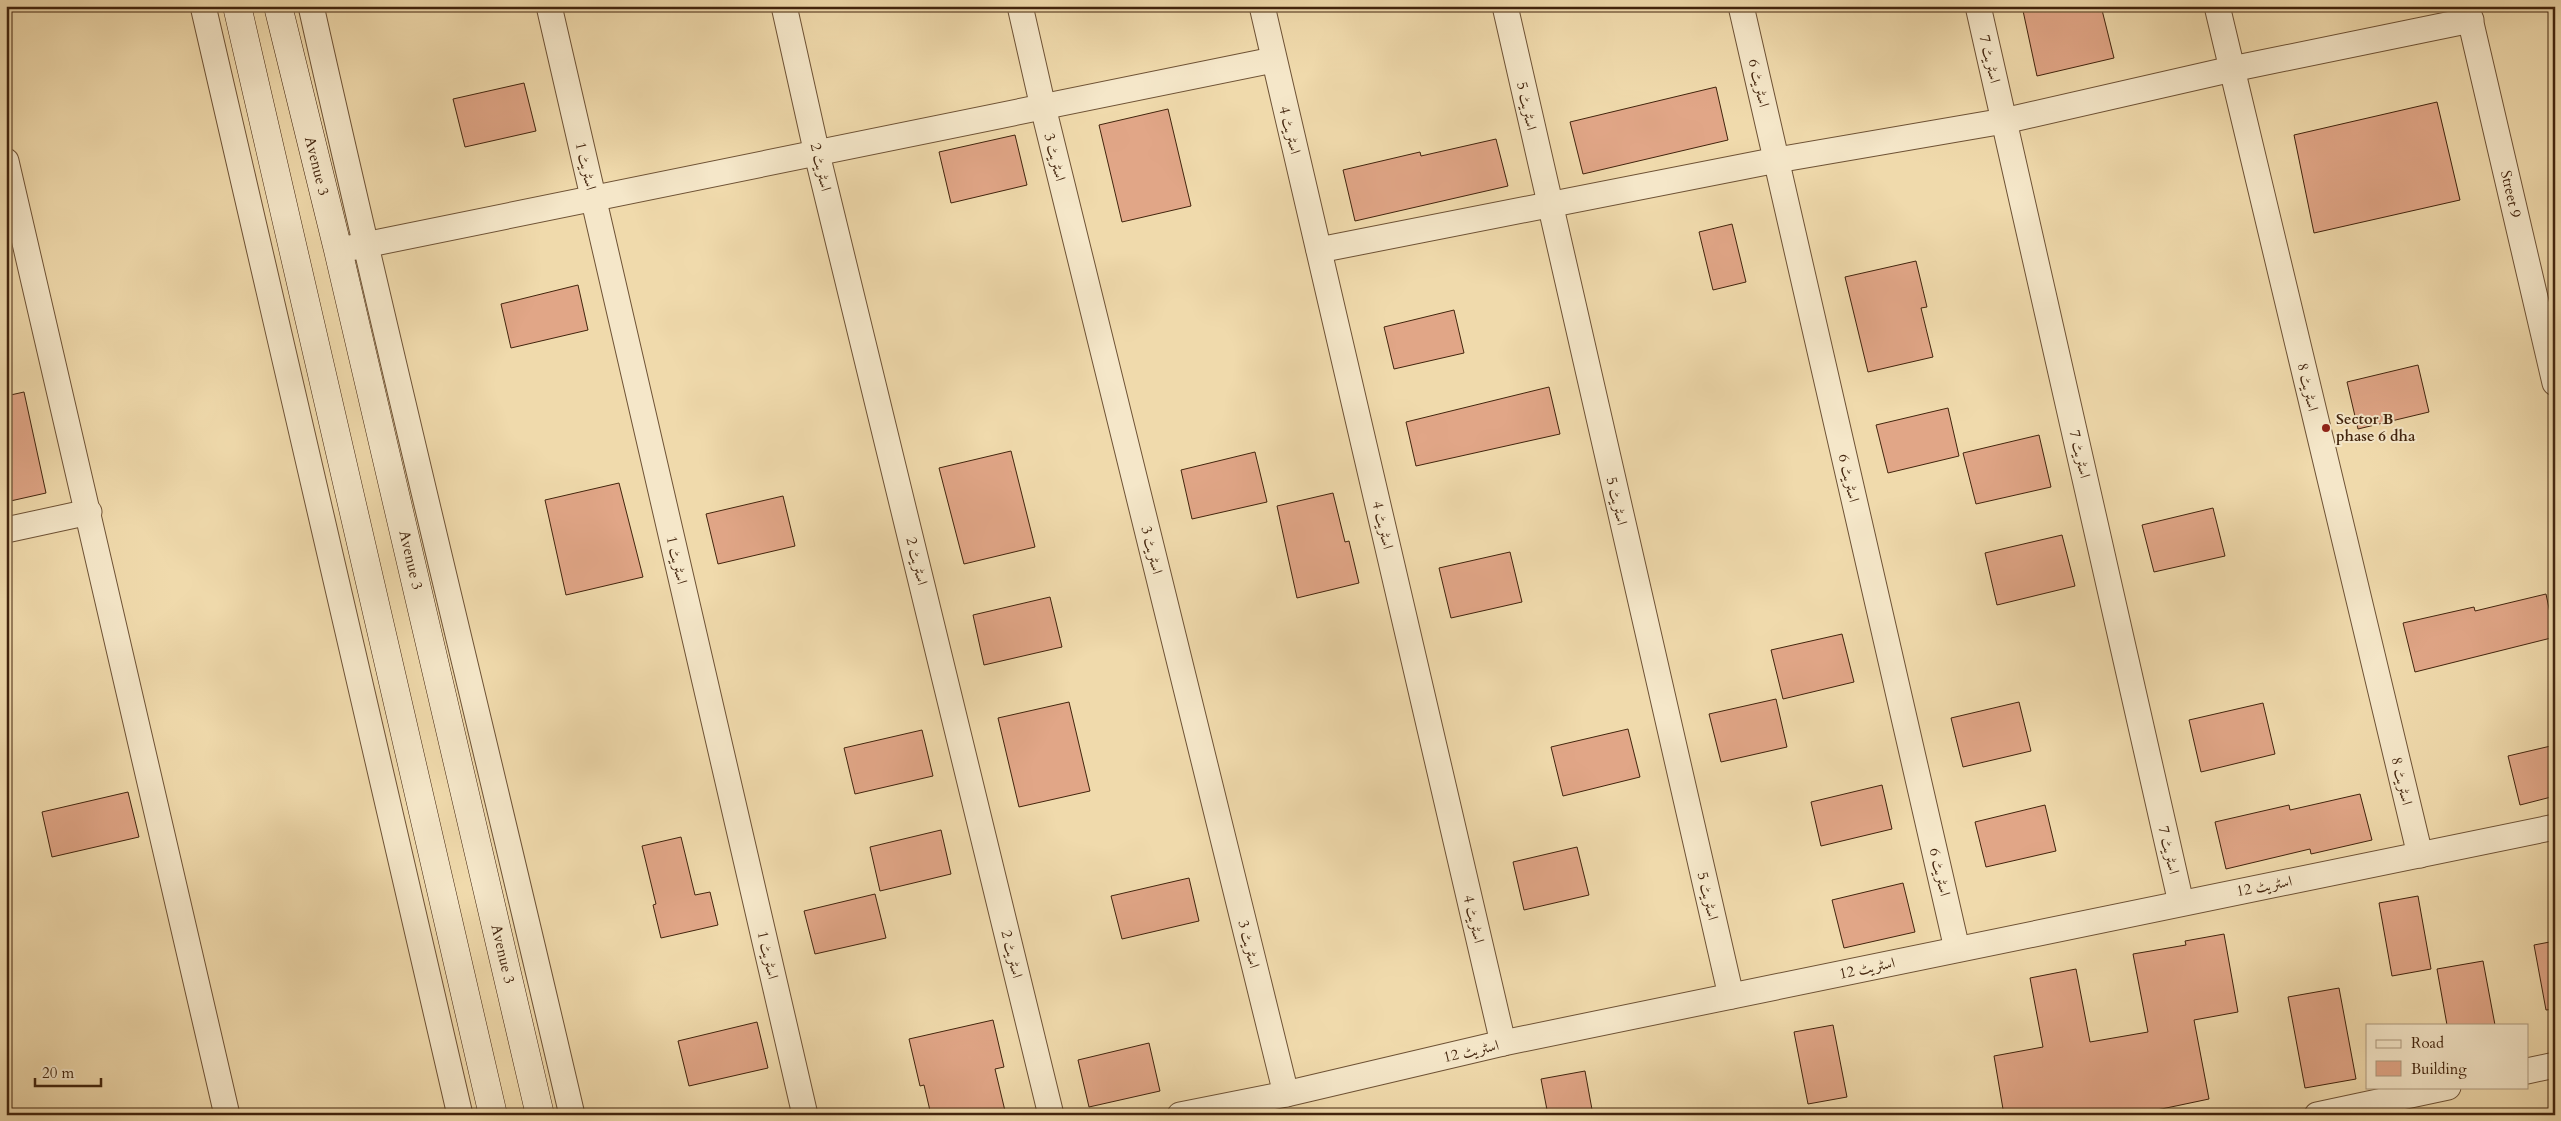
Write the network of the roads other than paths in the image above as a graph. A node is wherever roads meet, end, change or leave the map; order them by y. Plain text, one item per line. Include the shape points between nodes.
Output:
1 (203, 6) edge
2 (237, 6) edge
3 (278, 6) edge
4 (311, 6) edge
5 (549, 6) edge
6 (784, 6) edge
7 (1020, 6) edge
8 (1262, 6) edge
9 (1504, 6) edge
10 (1741, 6) edge
11 (1978, 6) edge
12 (2217, 6) edge
13 (2469, 13) edge
14 (1273, 60) junction
15 (2232, 69) junction
16 (1043, 107) junction
17 (2004, 121) junction
18 (818, 154) junction
19 (1777, 160) junction
20 (6, 161) edge
21 (594, 199) junction
22 (1548, 205) junction
23 (364, 244) junction
24 (338, 250) junction
25 (1319, 250) junction
26 (2555, 383) edge
27 (89, 512) junction
28 (6, 530) edge
29 (2555, 827) edge
30 (2420, 854) junction
31 (2181, 903) junction
32 (1957, 949) junction
33 (1731, 996) junction
34 (1503, 1043) junction
35 (2555, 1065) edge
36 (2528, 1071) edge
37 (2443, 1088) edge
38 (1286, 1094) junction
39 (227, 1115) edge
40 (460, 1115) edge
41 (493, 1115) edge
42 (540, 1115) edge
43 (572, 1115) edge
44 (805, 1115) edge
45 (1051, 1115) edge
46 (1180, 1115) edge
47 (2317, 1115) edge

1 - 40 street
2 - 41 main road
3 - 24 main road, Avenue 3
4 - 23 street
5 - 21 street, اسٹریٹ 1
6 - 18 street, اسٹریٹ 2
7 - 16 street, اسٹریٹ 3
8 - 14 street, اسٹریٹ 4
9 - 22 street, اسٹریٹ 5
10 - 19 street, اسٹریٹ 6
11 - 17 street, اسٹریٹ 7
12 - 15 street, اسٹریٹ 8
13 - 15 street
13 - 26 street, Street 9
14 - 16 street
14 - 25 street, اسٹریٹ 4
15 - 17 street
15 - 30 street, اسٹریٹ 8
16 - 18 street
16 - 38 street, اسٹریٹ 3
17 - 19 street
17 - 31 street, اسٹریٹ 7
18 - 21 street
18 - 45 street, اسٹریٹ 2
19 - 22 street
19 - 32 street, اسٹریٹ 6
20 - 27 street
21 - 23 street
21 - 44 street, اسٹریٹ 1
22 - 25 street
22 - 33 street, اسٹریٹ 5
23 - 24 street
23 - 43 street
24 - 42 main road, Avenue 3
25 - 34 street, اسٹریٹ 4
27 - 28 street
27 - 39 street
29 - 30 street, اسٹریٹ 12
30 - 31 street, اسٹریٹ 12
31 - 32 street, اسٹریٹ 12
32 - 33 street, اسٹریٹ 12
33 - 34 street, اسٹریٹ 12
34 - 38 street, اسٹریٹ 12
35 - 36 street
37 - 47 street
38 - 46 street, اسٹریٹ 12

